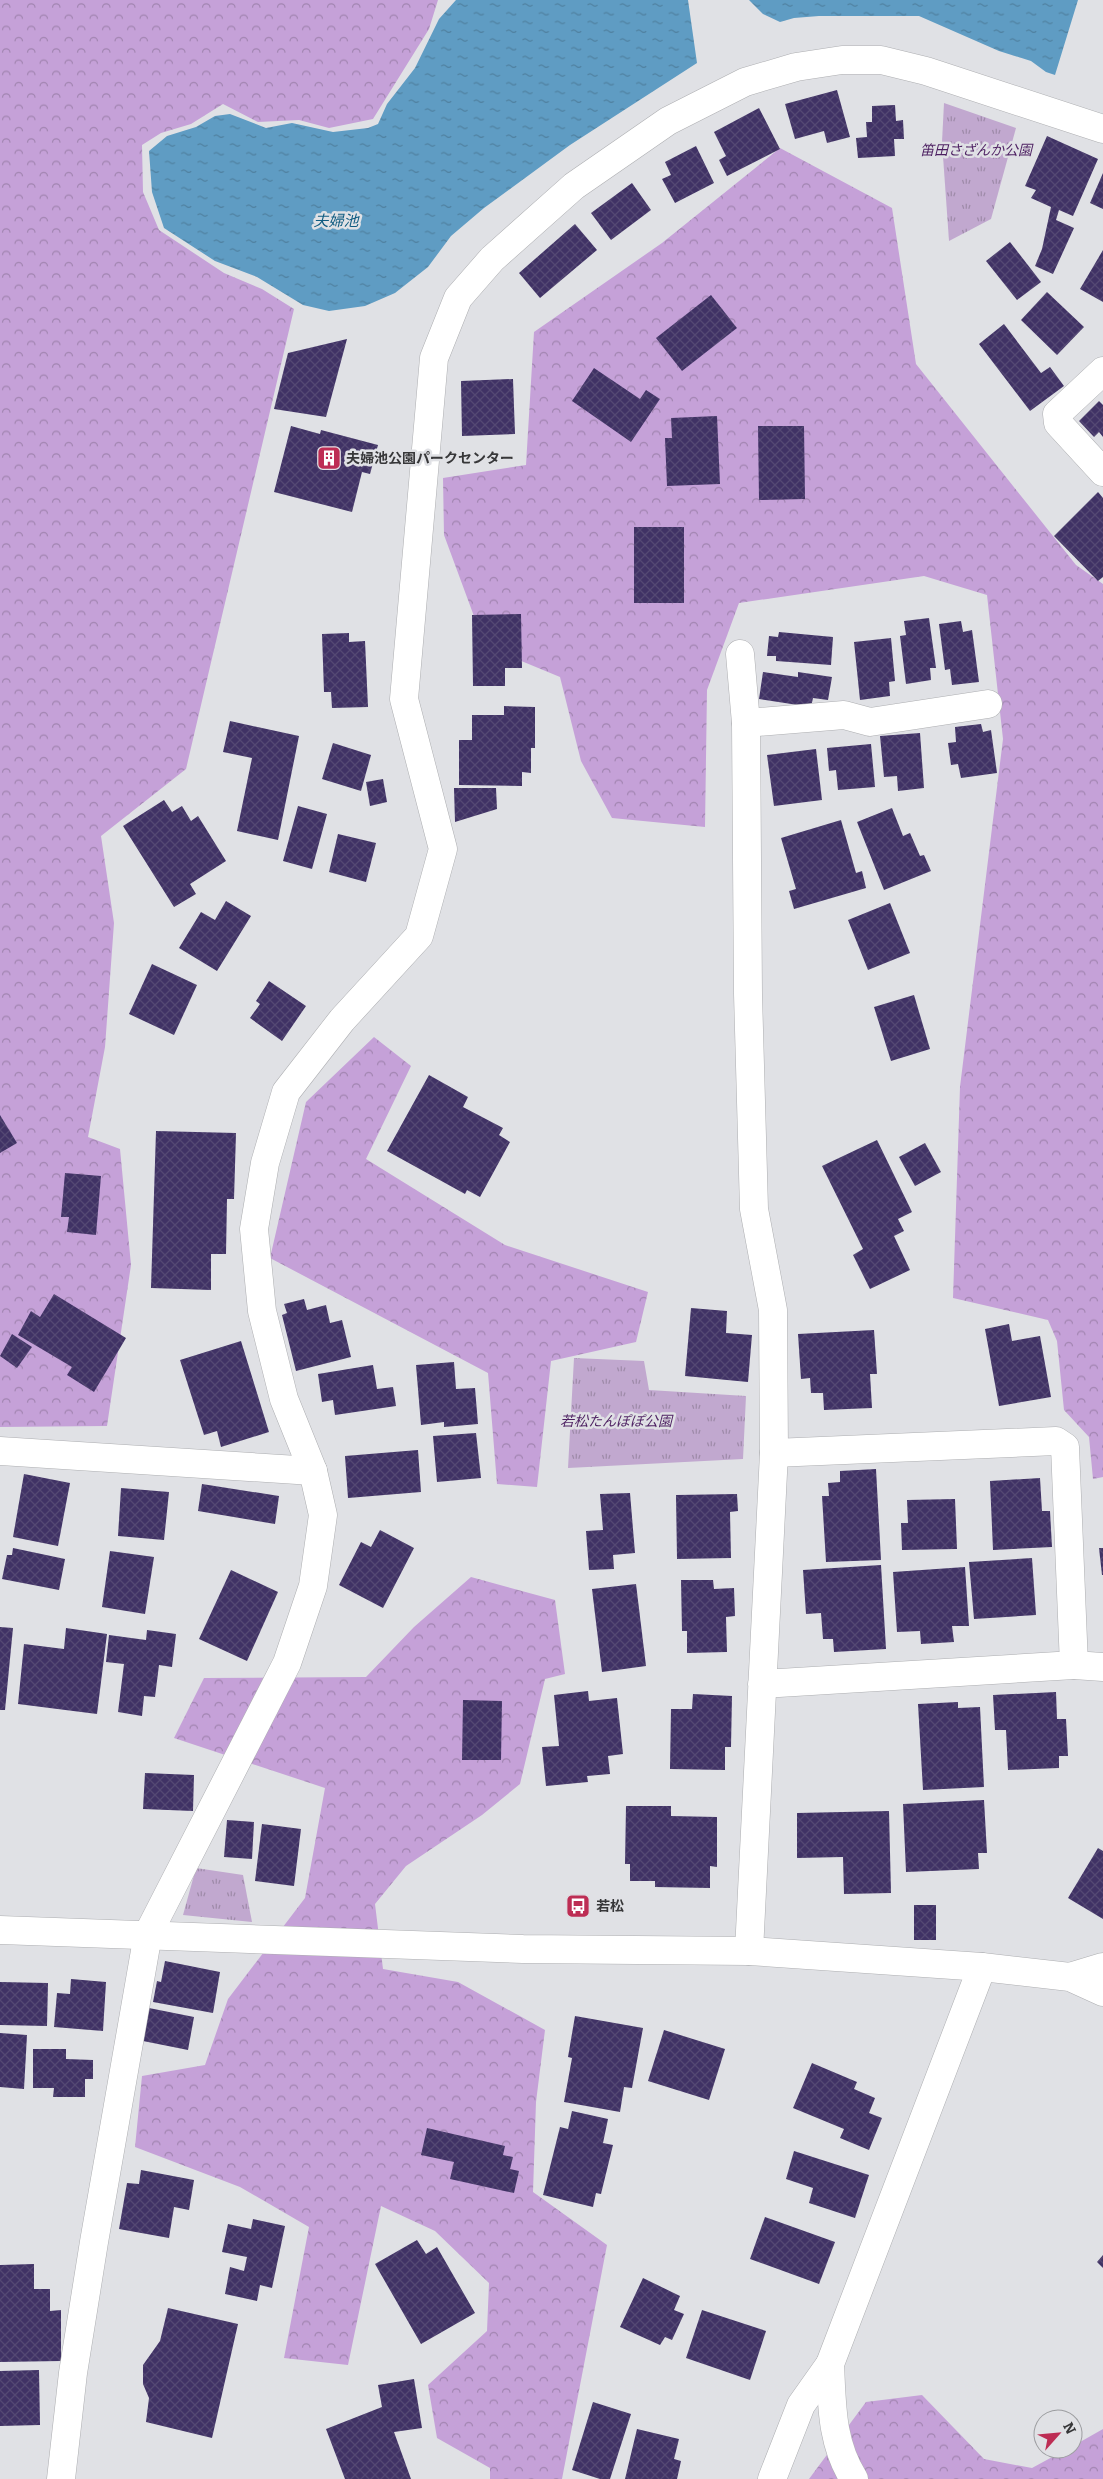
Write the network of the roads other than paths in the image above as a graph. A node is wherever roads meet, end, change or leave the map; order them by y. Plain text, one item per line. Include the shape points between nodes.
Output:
1 (1103, 129) edge
2 (1103, 371) edge
3 (1103, 472) edge
4 (740, 654) dead end
5 (988, 704) dead end
6 (746, 723) junction
7 (0, 1451) edge
8 (774, 1453) junction
9 (313, 1471) junction
10 (1074, 1665) junction
11 (1103, 1667) edge
12 (762, 1684) junction
13 (0, 1930) edge
14 (148, 1934) junction
15 (749, 1951) junction
16 (982, 1967) junction
17 (1103, 1967) edge
18 (1070, 1977) junction
19 (1103, 1992) edge
20 (830, 2364) junction
21 (61, 2479) edge
22 (772, 2479) edge
23 (854, 2479) edge

1 - 9 street via 926,71 881,60 842,60 796,67 744,82 677,116 574,186 492,259 458,298 434,358 404,700 443,849 419,936 342,1020 286,1092 265,1163 254,1229 262,1311 284,1399
2 - 3 street via 1057,414 1058,423
4 - 6 street
5 - 6 street via 870,722 844,715
6 - 8 street via 754,1209 773,1310
7 - 9 street
8 - 10 street via 1056,1441 1065,1447
8 - 12 street
9 - 14 street via 323,1515 313,1586 286,1663
10 - 11 street
10 - 12 street
12 - 15 street
13 - 14 street
14 - 15 street via 523,1949
14 - 21 street via 73,2373
15 - 16 street
16 - 18 street
16 - 20 street
17 - 18 street
18 - 19 street
20 - 22 street via 802,2405
20 - 23 street via 833,2429

